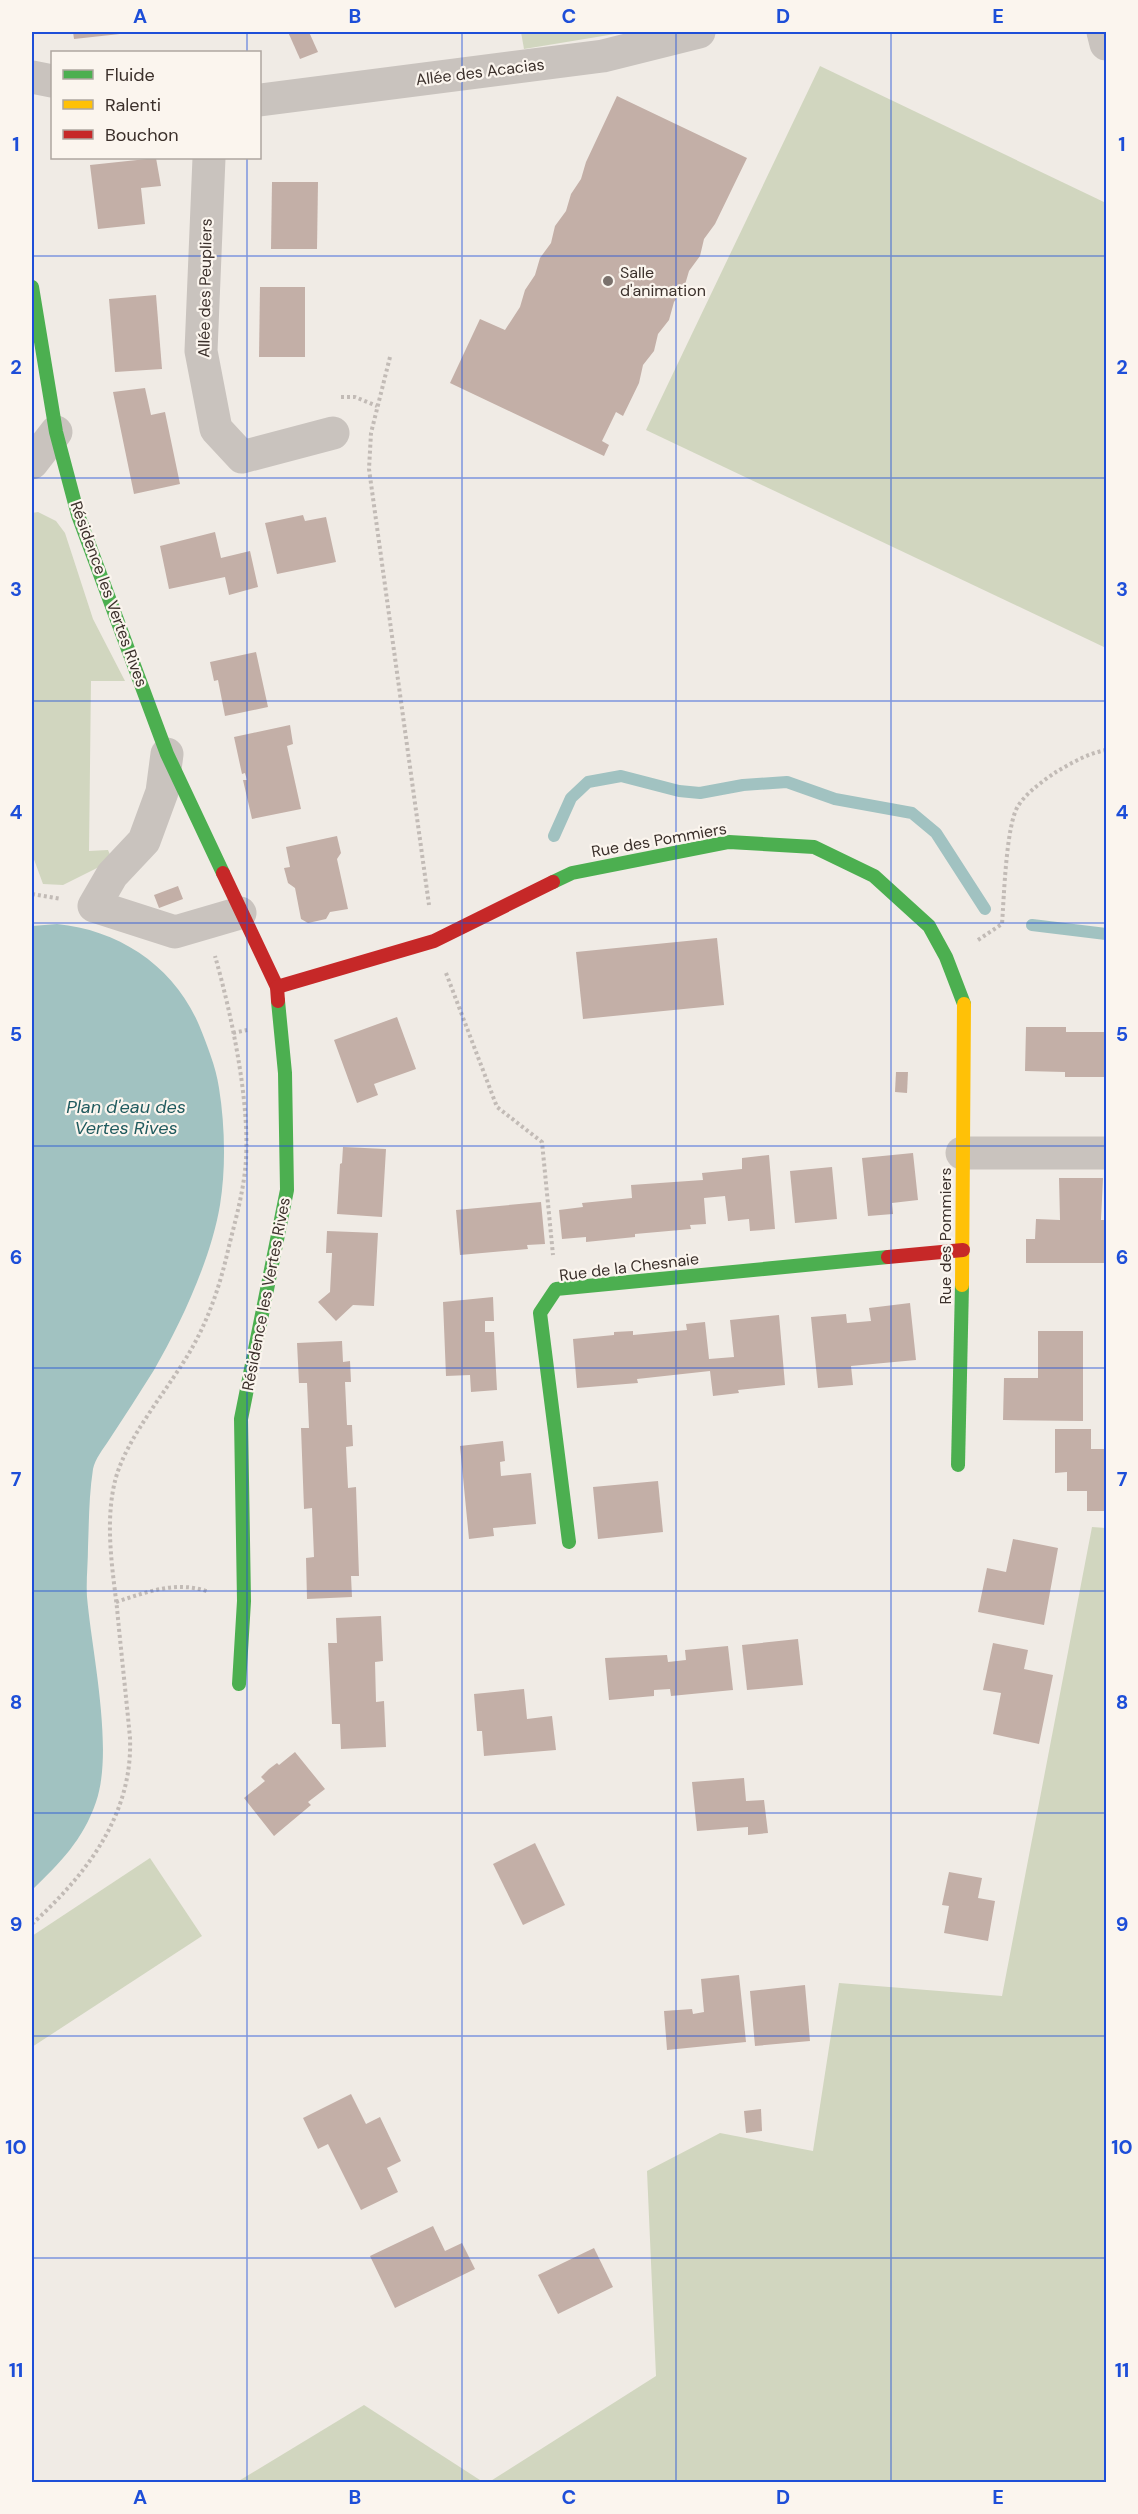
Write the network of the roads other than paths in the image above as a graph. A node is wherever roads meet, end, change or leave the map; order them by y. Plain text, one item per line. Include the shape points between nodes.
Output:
1 (699, 32) edge
2 (1103, 32) edge
3 (1107, 44) edge
4 (32, 77) edge
5 (51, 81) edge
6 (261, 100) edge
7 (209, 159) edge
8 (32, 286) edge
9 (56, 432) junction
10 (333, 433) dead end
11 (32, 463) edge
12 (166, 754) junction
13 (240, 913) junction
14 (277, 987) junction
15 (962, 1153) junction
16 (1107, 1153) edge
17 (963, 1250) junction
18 (958, 1465) dead end
19 (569, 1542) dead end
20 (239, 1684) dead end

1 - 6 street, Allée des Acacias via 603,56
2 - 3 street
4 - 5 street
7 - 10 street, Allée des Peupliers via 201,351 216,429 242,457
8 - 9 street, Résidence les Vertes Rives
9 - 11 street
9 - 12 street, Résidence les Vertes Rives via 78,515
12 - 13 street, Résidence les Vertes Rives
12 - 13 street, Résidence les Vertes Rives via 162,792 144,841 112,874 94,906 175,932
13 - 14 street, Résidence les Vertes Rives
14 - 15 street, Rue des Pommiers via 434,941 572,873 729,842 814,847 874,876 929,926 946,957 964,1003
14 - 20 street, Résidence les Vertes Rives via 285,1073 287,1190 241,1419 244,1583
15 - 16 street
15 - 17 street, Rue des Pommiers
17 - 18 street, Rue des Pommiers
17 - 19 street, Rue de la Chesnaie via 556,1288 540,1313

